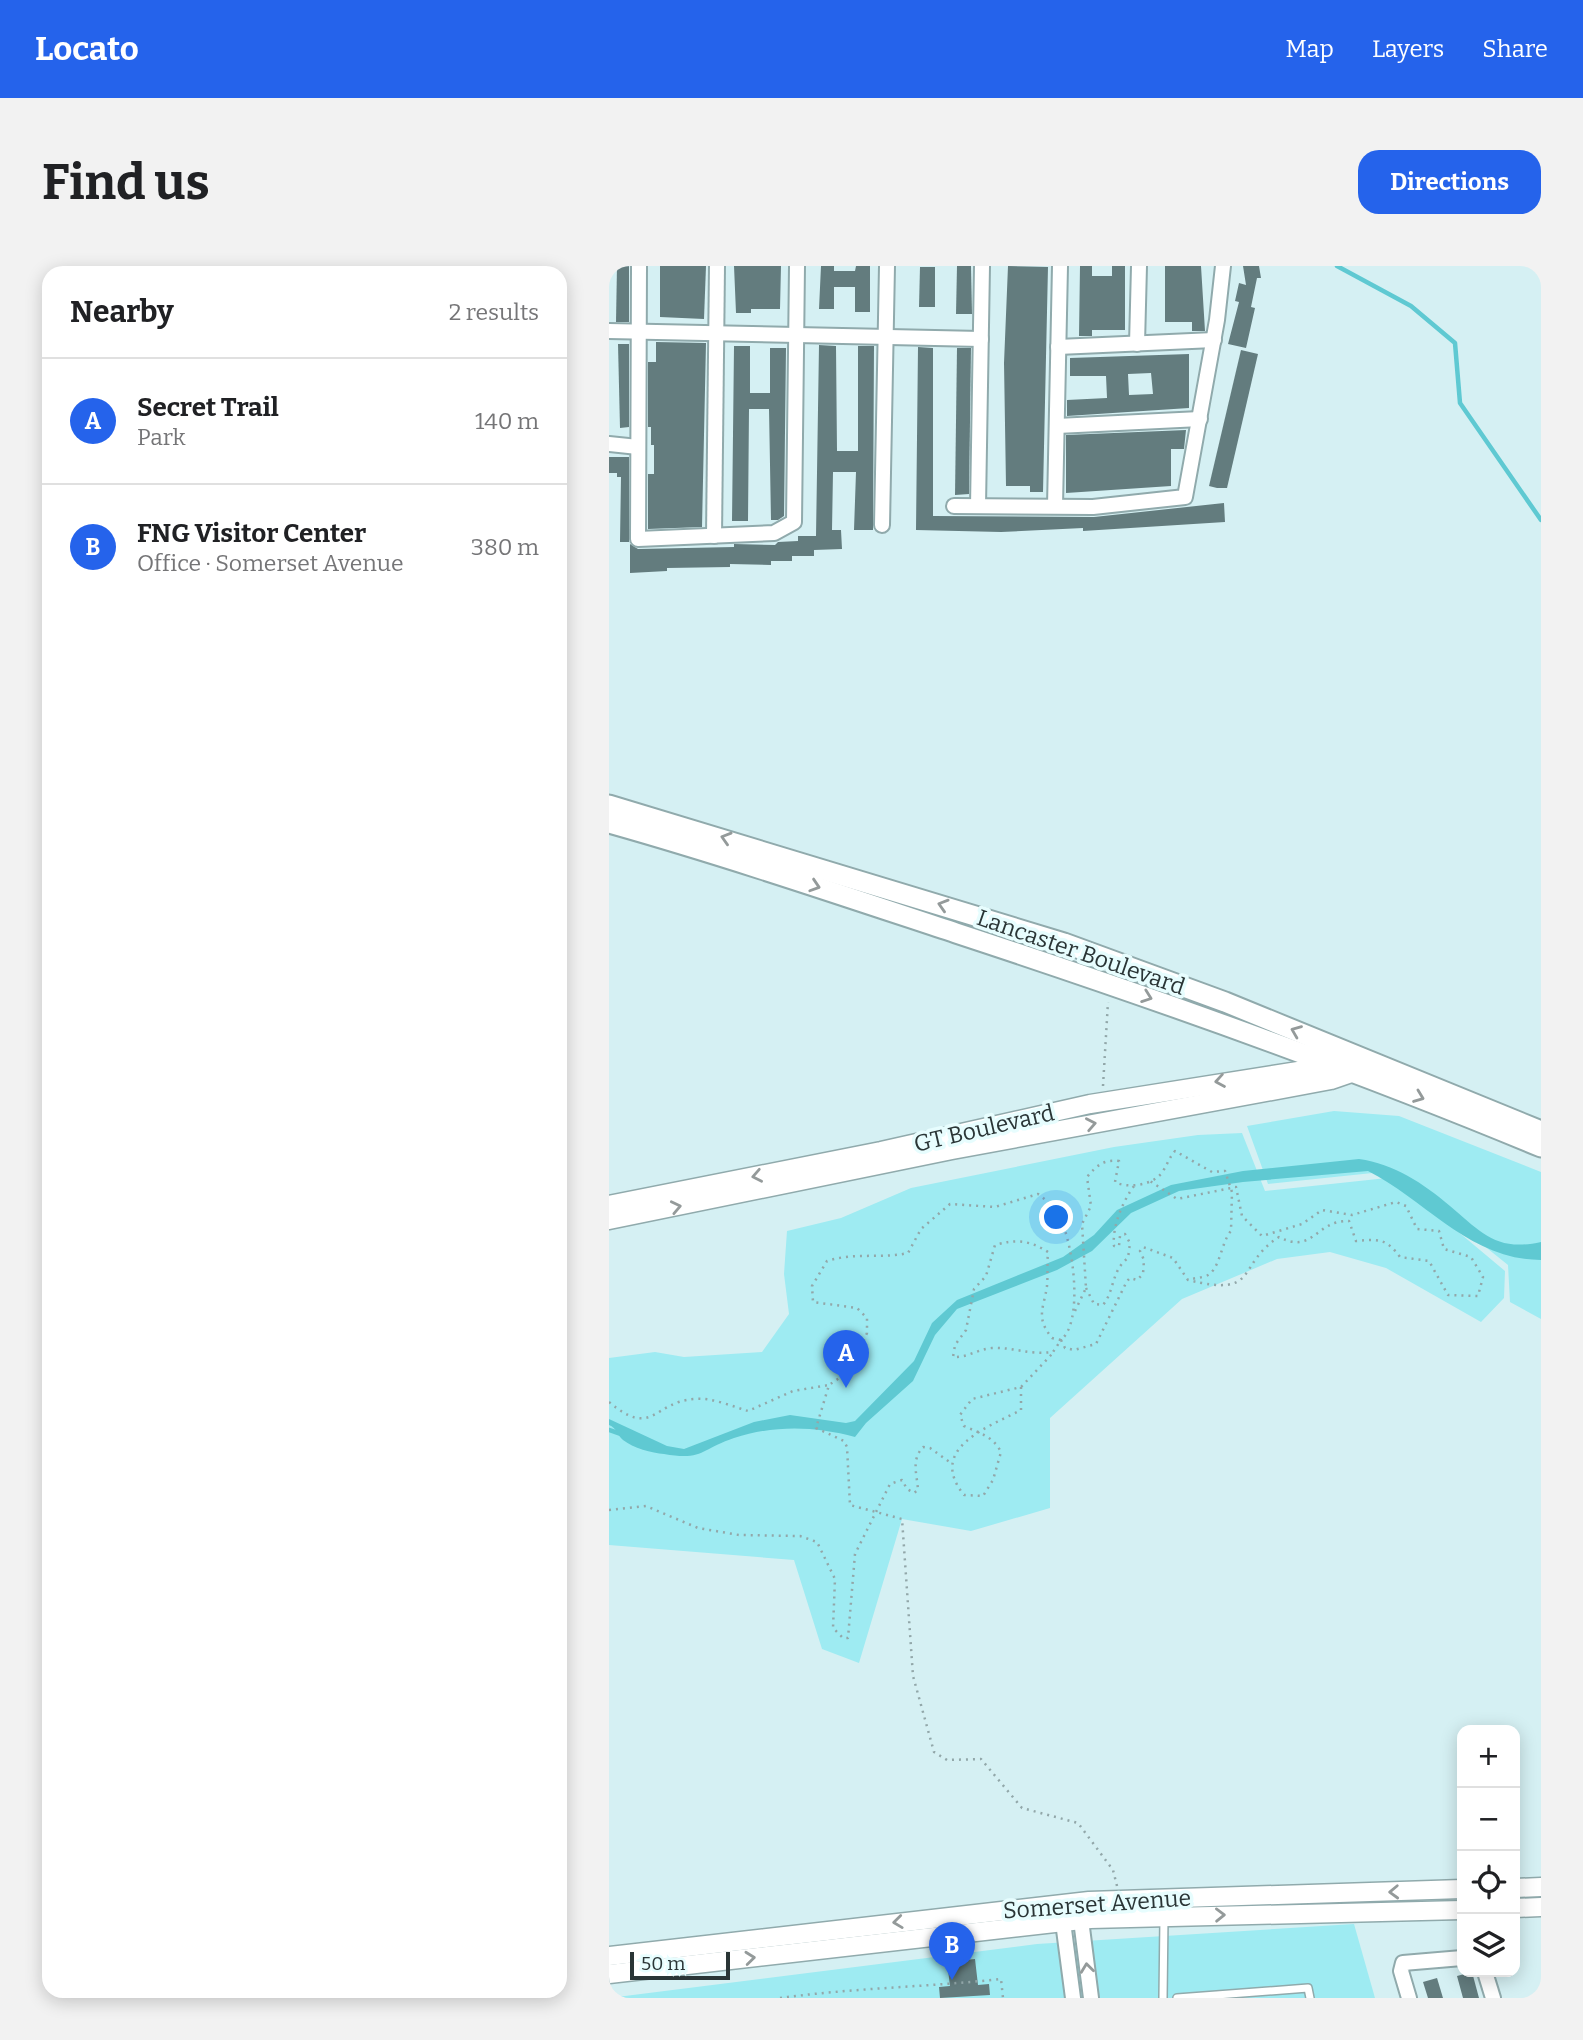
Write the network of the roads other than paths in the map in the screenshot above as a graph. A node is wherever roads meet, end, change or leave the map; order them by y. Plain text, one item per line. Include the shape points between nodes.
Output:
1 (639, 266) edge
2 (717, 266) edge
3 (797, 266) edge
4 (887, 266) edge
5 (982, 266) edge
6 (1060, 266) edge
7 (1139, 266) edge
8 (1223, 266) edge
9 (609, 331) edge
10 (639, 332) junction
11 (716, 334) junction
12 (796, 335) junction
13 (885, 337) junction
14 (981, 339) junction
15 (1214, 340) junction
16 (1137, 344) junction
17 (1058, 347) junction
18 (1200, 419) junction
19 (1057, 426) junction
20 (609, 444) edge
21 (638, 447) junction
22 (954, 506) dead end
23 (978, 506) junction
24 (1055, 506) junction
25 (882, 526) dead end
26 (714, 536) junction
27 (609, 805) edge
28 (609, 823) edge
29 (1364, 1064) junction
30 (1333, 1066) junction
31 (1541, 1131) edge
32 (1541, 1147) edge
33 (609, 1205) edge
34 (609, 1220) edge
35 (1541, 1887) edge
36 (1520, 1888) edge
37 (1457, 1889) edge
38 (1163, 1907) junction
39 (1520, 1908) edge
40 (1541, 1908) edge
41 (1457, 1910) edge
42 (1072, 1921) junction
43 (609, 1956) edge
44 (1457, 1958) edge
45 (609, 1974) edge
46 (1487, 1977) edge
47 (1073, 1998) edge
48 (1091, 1998) edge
49 (1163, 1998) edge
50 (1177, 1998) edge
51 (1310, 1998) edge
52 (1409, 1998) edge
53 (1493, 1998) edge

1 - 10 street
2 - 11 street
3 - 12 street
4 - 13 street
5 - 14 street
6 - 17 street
7 - 16 street
8 - 15 street
9 - 10 street
10 - 11 street
10 - 21 street
11 - 12 street
11 - 26 street
12 - 13 street
12 - 26 street via 794,523 774,533
13 - 14 street
13 - 25 street
14 - 23 street
15 - 16 street
15 - 18 street
16 - 17 street
17 - 19 street
18 - 19 street
18 - 24 street via 1185,497
19 - 24 street
20 - 21 street
21 - 26 street via 638,539
22 - 23 street
23 - 24 street
29 -> 27 main road, Lancaster Boulevard via 1225,1002 1064,943
28 -> 30 main road, Lancaster Boulevard via 709,851 1095,978
29 - 30 main road, Lancaster Boulevard
29 - 31 main road, Lancaster Boulevard
29 -> 32 main road, Lancaster Boulevard
34 -> 29 street, GT Boulevard
30 -> 33 street, GT Boulevard via 1090,1104
35 - 36 street
37 -> 38 street, Somerset Avenue
38 -> 41 street, Somerset Avenue
38 - 42 street, Somerset Avenue
38 -> 43 street, Somerset Avenue via 1121,1900
38 - 49 lane
39 - 40 street
45 -> 42 street, Somerset Avenue
42 - 47 street
48 -> 42 street
44 - 52 street via 1403,1963
46 - 53 street
50 - 51 lane via 1308,1989

